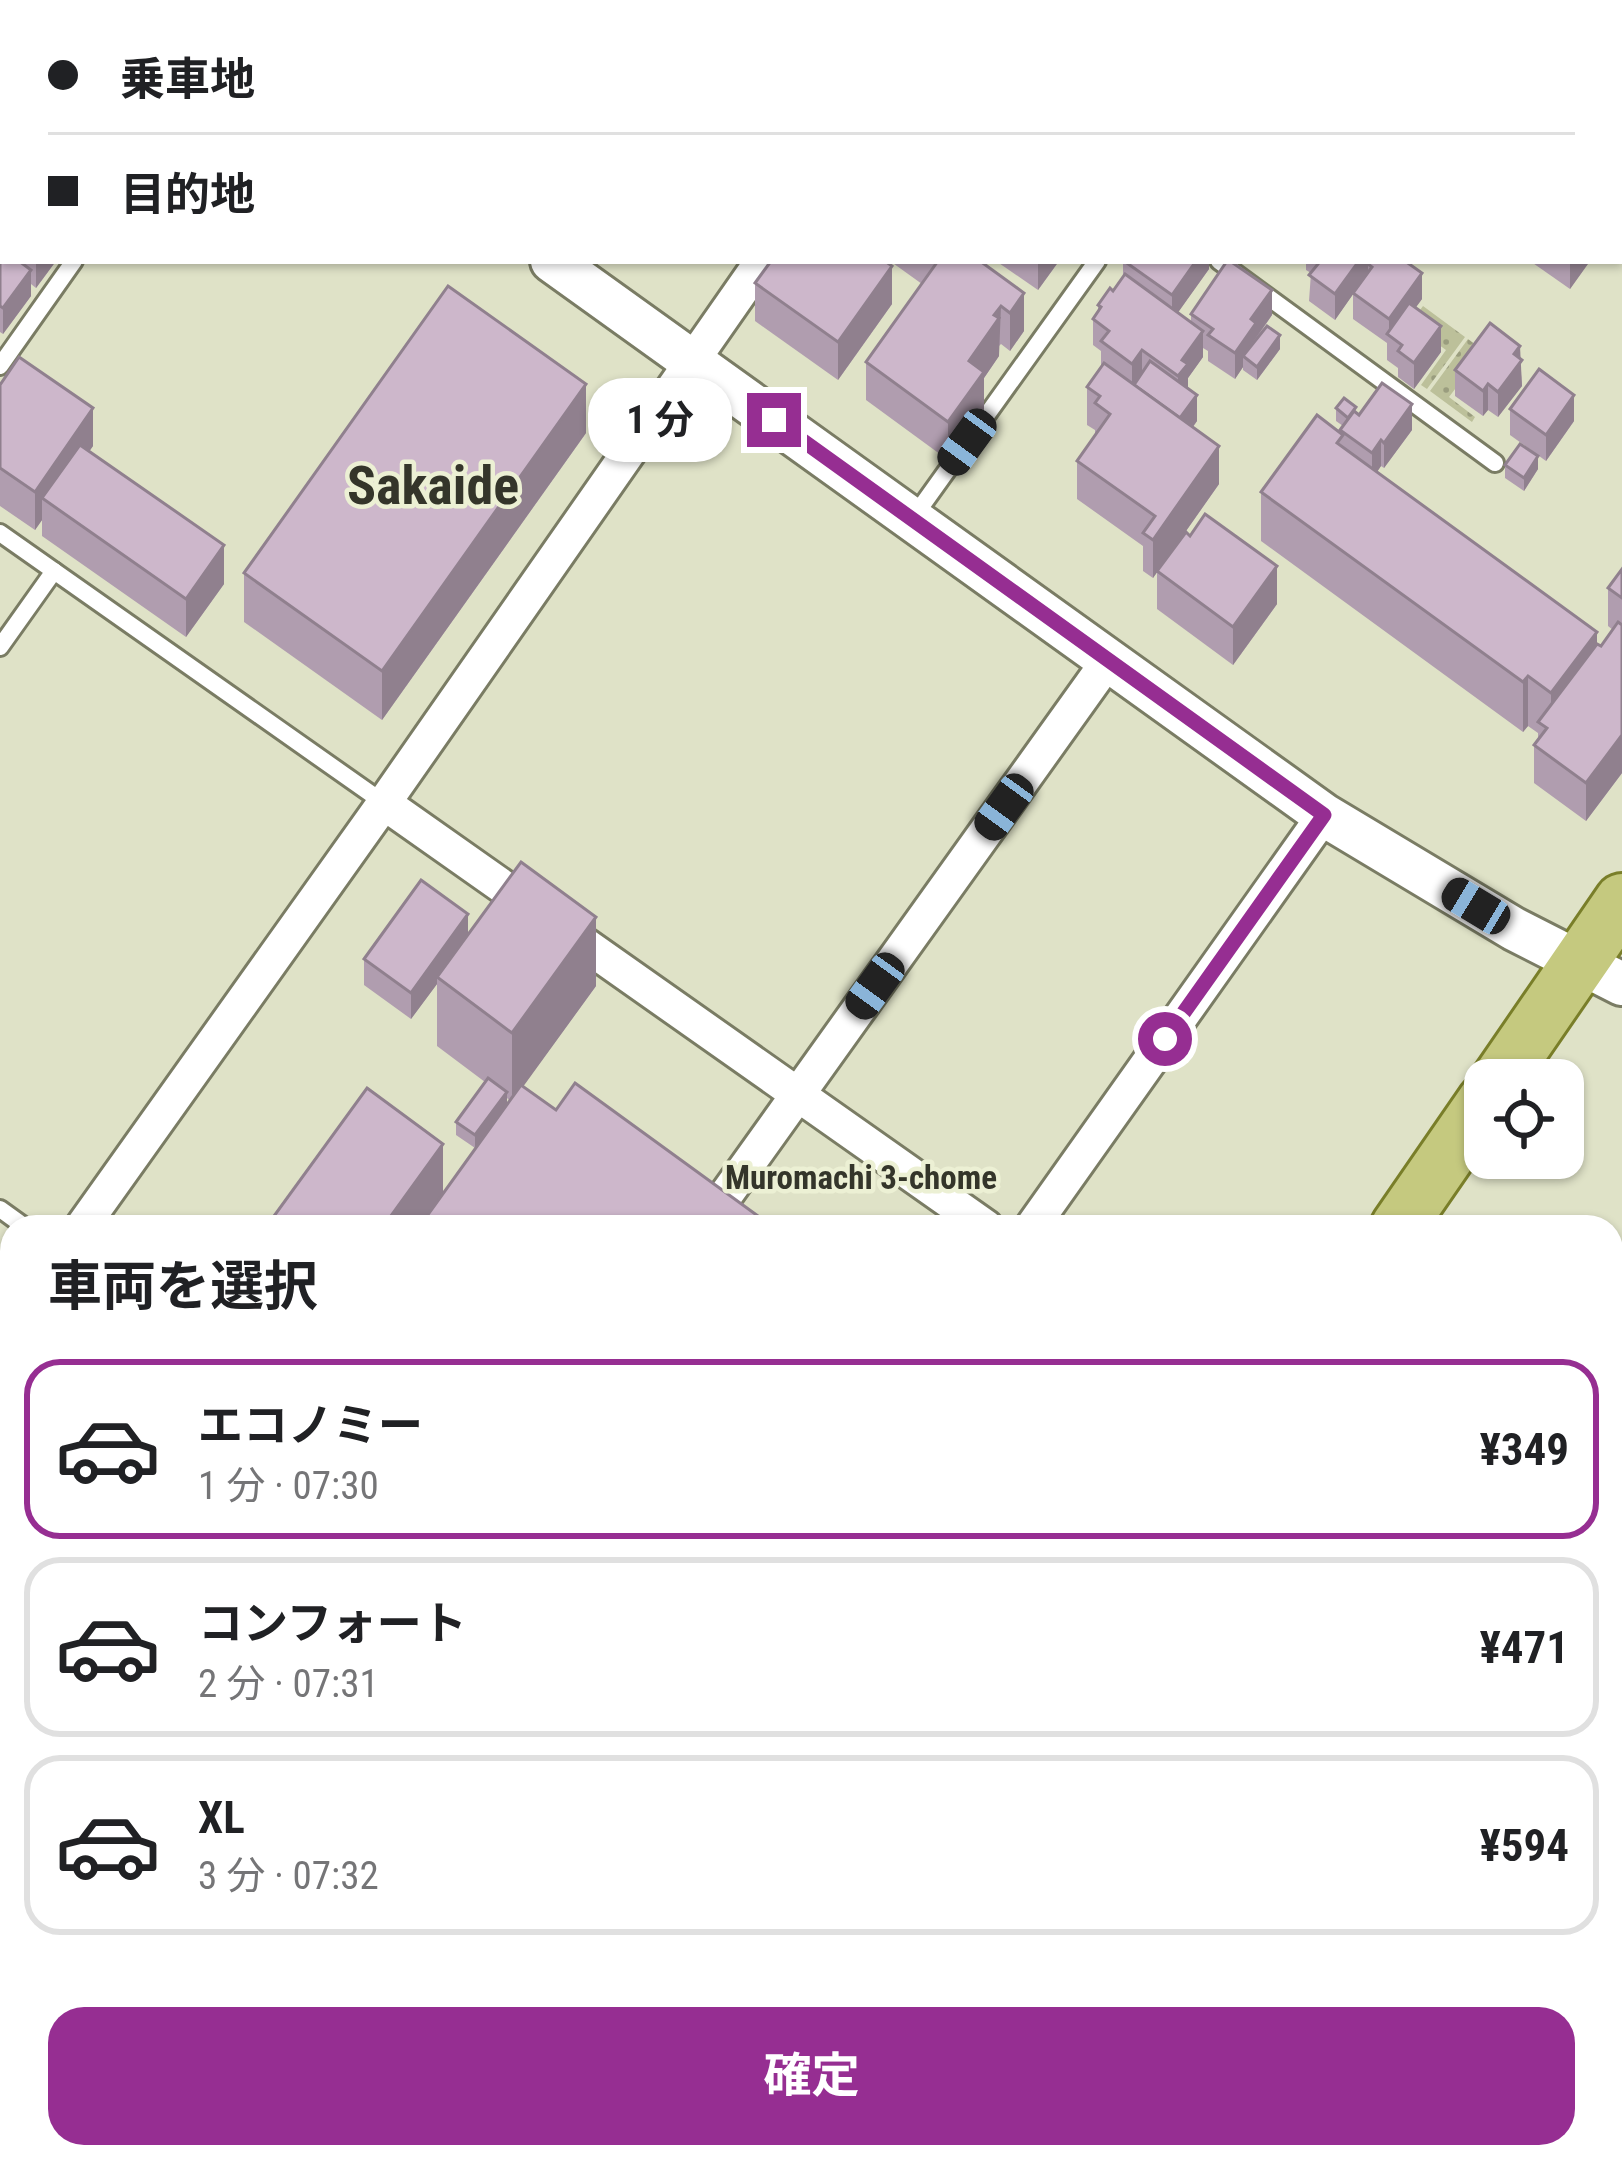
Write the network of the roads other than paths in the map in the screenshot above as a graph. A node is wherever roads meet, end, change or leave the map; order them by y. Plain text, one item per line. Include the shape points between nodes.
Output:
1 (72, 264) edge
2 (556, 264) edge
3 (760, 264) edge
4 (1095, 264) edge
5 (1223, 264) edge
6 (693, 362) junction
7 (0, 365) edge
8 (1495, 463) dead end
9 (913, 518) junction
10 (0, 533) edge
11 (54, 572) junction
12 (0, 647) edge
13 (1108, 661) junction
14 (384, 803) junction
15 (1324, 815) junction
16 (1622, 901) edge
17 (1601, 974) edge
18 (1519, 1059) edge
19 (798, 1093) junction
20 (1464, 1131) edge
21 (713, 1214) edge
22 (91, 1215) edge
23 (969, 1215) edge
24 (1041, 1215) edge
25 (1406, 1215) edge

1 - 7 lane
2 - 6 street
3 - 6 street
4 - 9 lane
5 - 8 lane
6 - 9 street
6 - 14 street
9 - 13 street
10 - 11 lane
11 - 12 lane
11 - 14 lane
13 - 15 street
13 - 19 street
14 - 19 street
14 - 22 street
15 - 17 street
15 - 24 street
16 - 17 main road
17 - 18 main road
19 - 21 street
19 - 23 street
20 - 25 main road

